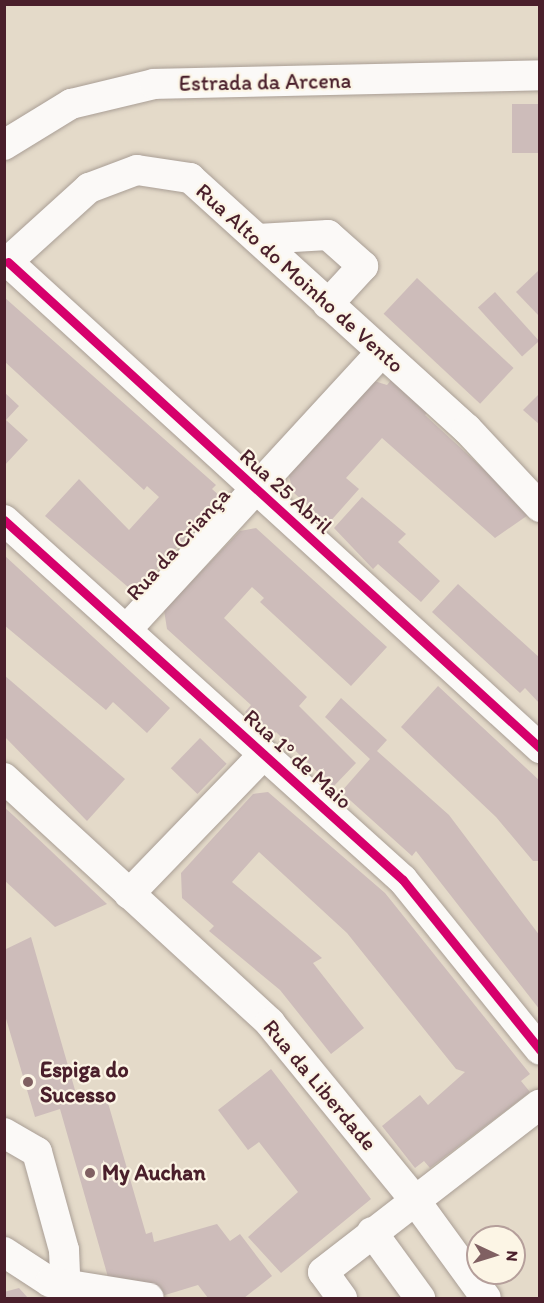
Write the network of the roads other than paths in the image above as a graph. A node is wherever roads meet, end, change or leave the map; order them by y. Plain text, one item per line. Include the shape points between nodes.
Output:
1 (540, 75) edge
2 (4, 145) edge
3 (258, 239) junction
4 (6, 263) edge
5 (328, 304) junction
6 (381, 353) junction
7 (254, 489) junction
8 (540, 507) edge
9 (4, 520) edge
10 (126, 630) junction
11 (540, 748) edge
12 (264, 754) junction
13 (4, 778) edge
14 (129, 894) junction
15 (540, 1050) edge
16 (540, 1104) edge
17 (4, 1133) edge
18 (414, 1199) junction
19 (372, 1232) junction
20 (4, 1252) edge
21 (66, 1291) edge
22 (149, 1299) edge
23 (342, 1299) edge
24 (420, 1299) edge
25 (486, 1299) edge

1 - 2 street, Estrada da Arcena via 154,84 71,104
3 - 4 street, Rua Alto do Moinho de Vento via 190,178 137,170 89,188
3 - 5 street, Rua Alto do Moinho de Vento
3 - 5 street via 328,235 363,266
4 - 7 street, Rua 25 Abril
5 - 6 street, Rua Alto do Moinho de Vento
6 - 7 street, Rua da Criança
6 - 8 street, Rua Alto do Moinho de Vento via 466,429
7 - 10 street, Rua da Criança
7 - 11 street, Rua 25 Abril
9 - 10 street, Rua 1º de Maio
10 - 12 street, Rua 1º de Maio
12 - 14 street
12 - 15 street, Rua 1º de Maio via 403,880
13 - 14 street, Rua da Liberdade
14 - 18 street, Rua da Liberdade via 270,1023
16 - 18 street
17 - 21 street via 37,1152 64,1250
18 - 19 street
18 - 25 street, Rua da Liberdade
19 - 23 street via 323,1272
19 - 24 street
20 - 21 street via 39,1279
21 - 22 street

